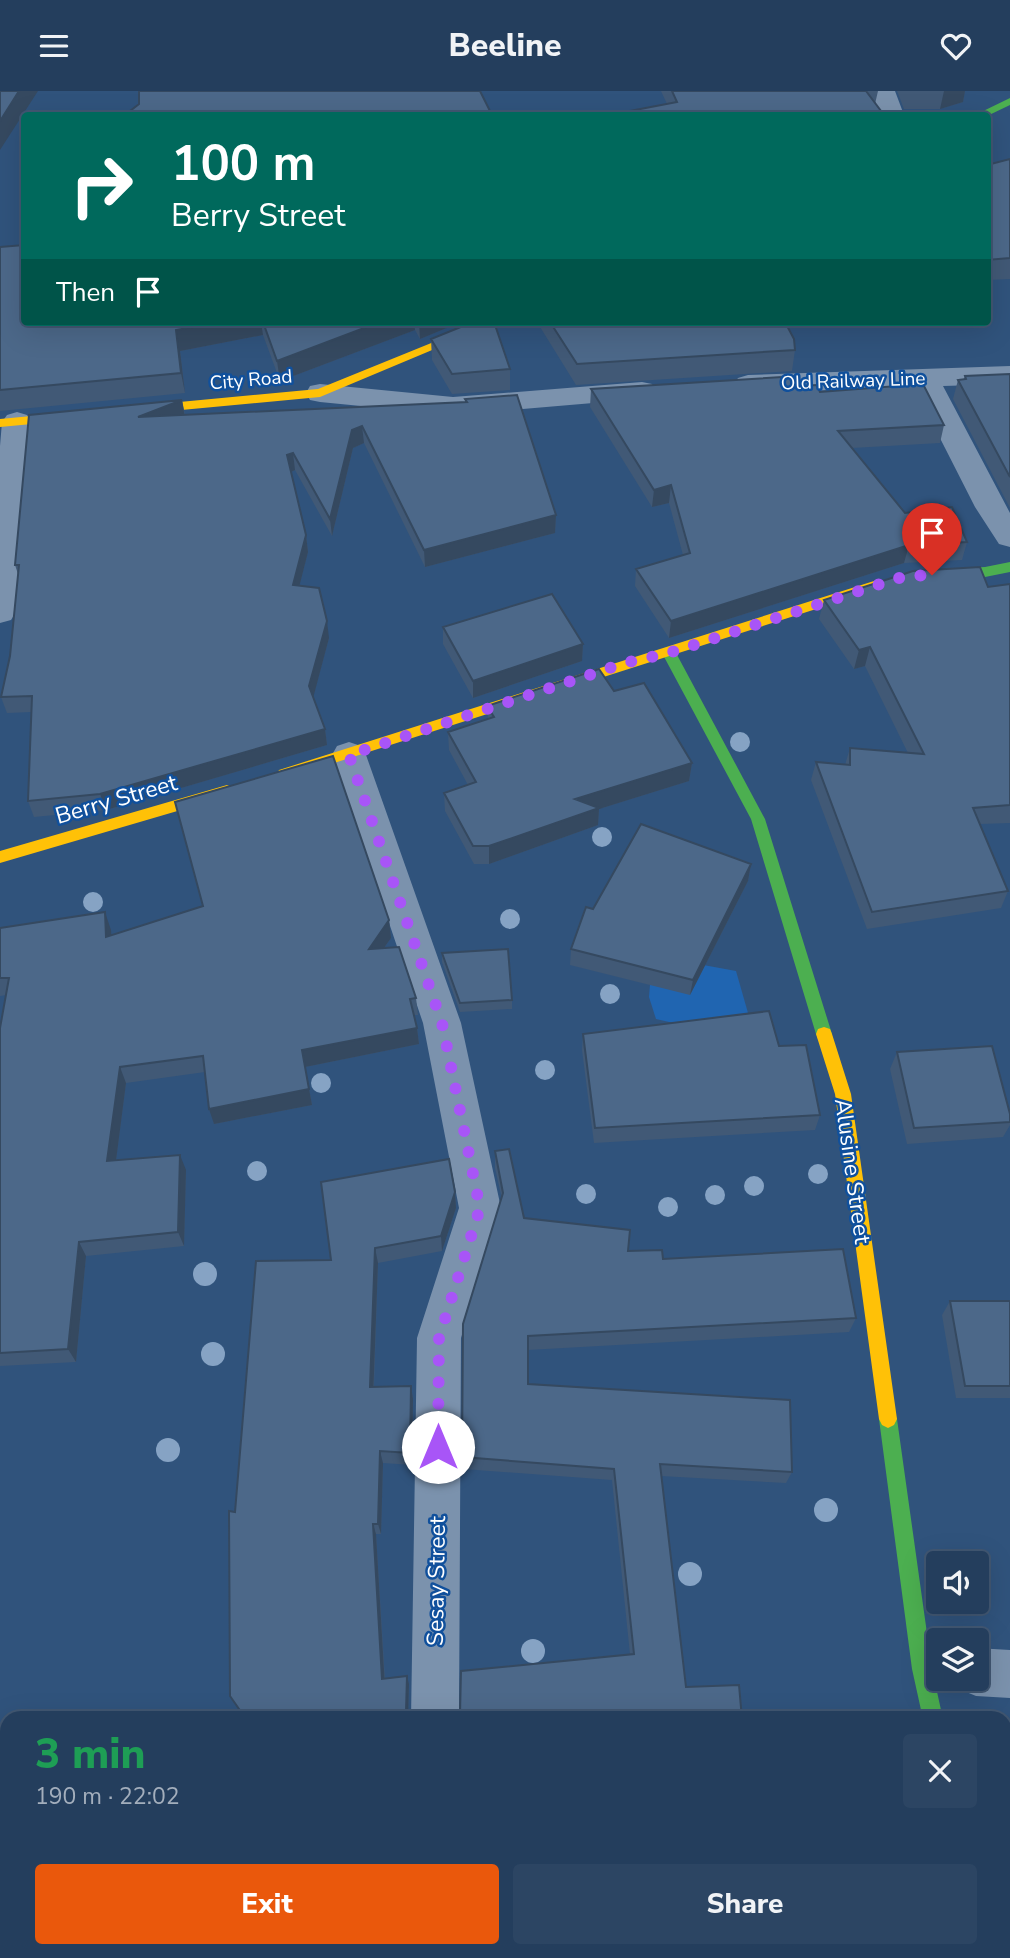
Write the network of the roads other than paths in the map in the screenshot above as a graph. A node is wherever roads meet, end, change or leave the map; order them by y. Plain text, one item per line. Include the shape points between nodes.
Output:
1 (883, 91) edge
2 (1010, 101) edge
3 (891, 112) edge
4 (986, 112) edge
5 (483, 326) edge
6 (1010, 375) edge
7 (924, 378) junction
8 (726, 385) edge
9 (672, 389) edge
10 (320, 393) junction
11 (8, 422) edge
12 (1010, 536) edge
13 (1010, 567) edge
14 (918, 575) edge
15 (892, 580) edge
16 (0, 612) edge
17 (669, 653) junction
18 (349, 755) junction
19 (269, 779) edge
20 (242, 787) edge
21 (0, 857) edge
22 (926, 1643) edge
23 (989, 1673) edge
24 (1010, 1674) edge
25 (931, 1691) edge
26 (435, 1711) edge
27 (933, 1711) edge

1 - 3 street
2 - 4 street
5 - 10 street, City Road
6 - 7 street, Old Railway Line
7 - 8 street, Old Railway Line
7 - 12 street via 990,507
9 - 10 street via 453,406
10 - 11 street, City Road
11 - 16 street
13 - 14 street
15 - 17 street
17 - 18 street via 625,663
17 - 22 street, Alusine Street via 758,820 843,1094
18 - 19 street
18 - 26 street, Sesay Street via 442,1023 480,1208 439,1338
20 - 21 street, Berry Street
23 - 24 street
25 - 27 street, Alusine Street

